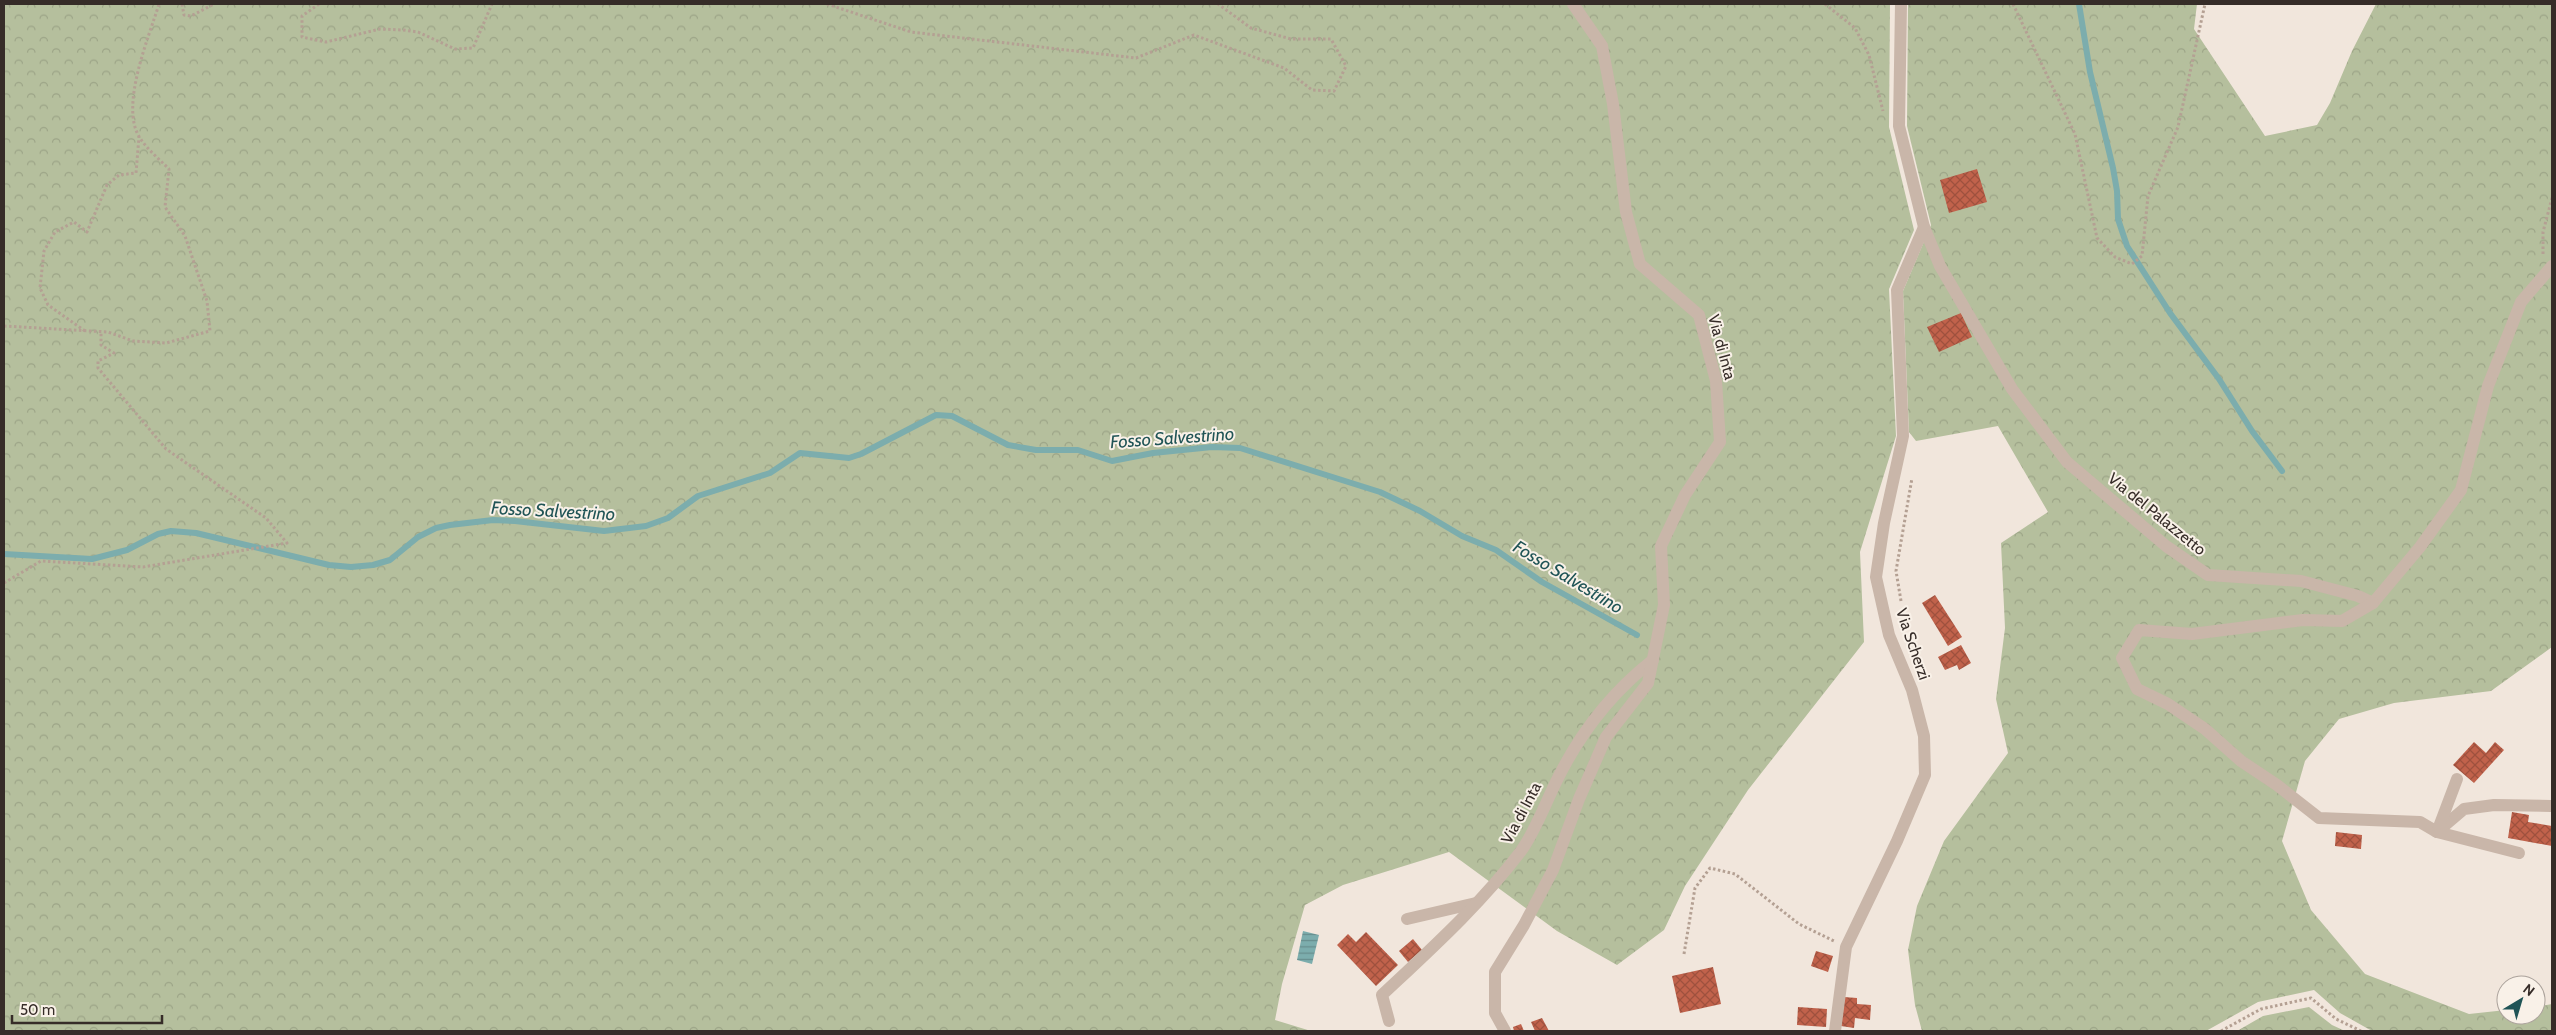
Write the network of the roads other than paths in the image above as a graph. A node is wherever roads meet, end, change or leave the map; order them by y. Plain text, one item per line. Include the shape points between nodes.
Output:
1 (1573, 4) edge
2 (1901, 4) edge
3 (1924, 227) junction
4 (2552, 266) edge
5 (2373, 603) junction
6 (1652, 660) junction
7 (2457, 779) dead end
8 (2550, 806) dead end
9 (2436, 832) junction
10 (2519, 853) dead end
11 (1476, 903) junction
12 (1407, 919) dead end
13 (1390, 1021) dead end
14 (1505, 1031) edge
15 (1835, 1031) edge

1 - 6 street, Via di Inta via 1602,46 1613,104 1626,212 1640,264 1699,315 1716,381 1720,442 1685,495 1661,546 1664,605
2 - 3 street, Via del Palazzetto via 1900,131
3 - 5 street, Via del Palazzetto via 1940,266 2012,389 2067,462 2166,546 2208,575 2301,581
3 - 15 street, Via Scherzi via 1897,290 1904,436 1876,577 1889,635 1912,690 1924,736 1925,775 1846,947
4 - 5 street via 2521,302 2488,386 2461,490 2420,547
5 - 9 street via 2342,621 2303,620 2192,634 2139,630 2122,658 2137,689 2168,704 2204,729 2319,818 2420,822
6 - 11 street, Via di Inta via 1628,679 1586,727 1522,850
6 - 14 street, Via di Inta via 1648,683 1606,736 1553,870 1495,972 1495,1013
7 - 9 street
8 - 9 street via 2494,805 2464,809
9 - 10 street
11 - 12 street
11 - 13 street, Via di Inta via 1382,995

